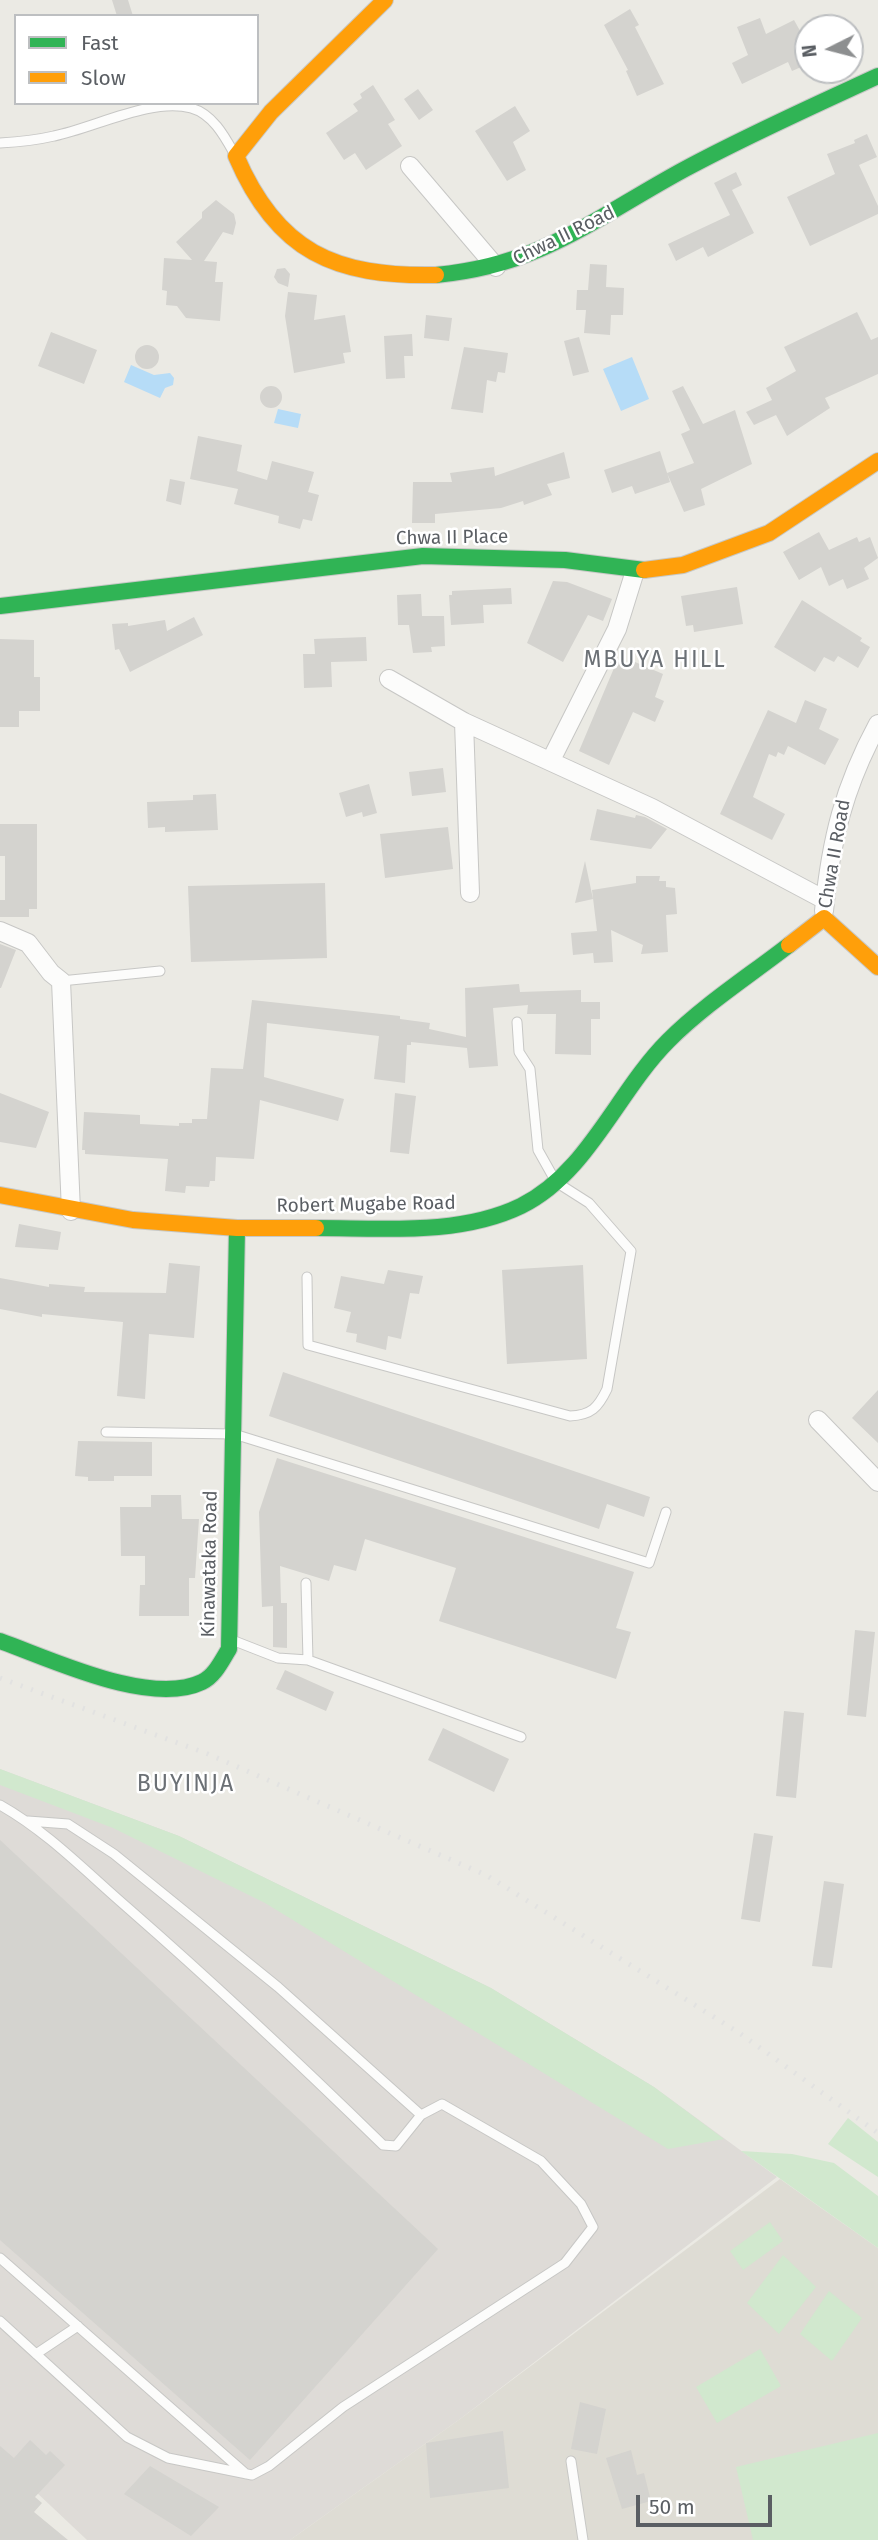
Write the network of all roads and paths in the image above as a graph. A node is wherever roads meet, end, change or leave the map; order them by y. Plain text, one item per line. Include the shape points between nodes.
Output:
1 (384, 0) edge
2 (878, 76) edge
3 (0, 143) edge
4 (236, 156) junction
5 (410, 166) dead end
6 (496, 267) junction
7 (878, 461) edge
8 (635, 571) junction
9 (0, 606) edge
10 (389, 679) dead end
11 (464, 722) junction
12 (878, 723) edge
13 (551, 760) junction
14 (470, 893) dead end
15 (824, 909) junction
16 (0, 931) edge
17 (878, 967) edge
18 (160, 971) dead end
19 (61, 981) junction
20 (517, 1022) dead end
21 (556, 1182) junction
22 (0, 1195) edge
23 (71, 1211) junction
24 (237, 1228) junction
25 (307, 1277) dead end
26 (818, 1420) dead end
27 (106, 1432) dead end
28 (234, 1434) junction
29 (878, 1482) edge
30 (666, 1512) dead end
31 (306, 1583) dead end
32 (230, 1639) junction
33 (0, 1641) edge
34 (308, 1660) junction
35 (521, 1737) dead end
36 (0, 1805) edge
37 (28, 1821) junction
38 (421, 2115) junction
39 (0, 2258) edge
40 (0, 2321) edge
41 (78, 2326) junction
42 (36, 2354) junction
43 (571, 2461) dead end
44 (247, 2475) junction
45 (583, 2540) edge

1 - 4 street via 271,112
2 - 6 street, Chwa II Road via 762,128 606,217
3 - 4 lane via 54,136 163,106 193,108 211,120
4 - 6 street, Chwa II Road via 264,210 306,250 366,271 407,276
5 - 6 street
7 - 8 street, Chwa II Place via 769,533 683,565
8 - 9 street, Chwa II Place via 565,560 423,556
8 - 13 street via 617,629
10 - 11 street
11 - 13 street
11 - 14 street
12 - 15 street, Chwa II Road via 854,768 838,818
13 - 15 street via 652,808
15 - 17 street, Chwa II Road
15 - 21 street, Robert Mugabe Road via 668,1041
16 - 19 street via 28,943
18 - 19 lane
19 - 23 street
20 - 21 lane via 519,1052 530,1069 538,1150
21 - 24 street, Robert Mugabe Road via 521,1206 445,1227
21 - 25 lane via 589,1203 631,1251 607,1389 599,1407 585,1415 570,1416 308,1345
22 - 23 street, Robert Mugabe Road
23 - 24 street, Robert Mugabe Road
24 - 28 street, Kinawataka Road
26 - 29 street
27 - 28 lane
28 - 30 lane via 649,1563
28 - 32 street, Kinawataka Road
31 - 34 lane
32 - 33 street, Kinawataka Road via 216,1669 201,1682 136,1687
32 - 34 lane via 278,1658
34 - 35 lane
36 - 37 lane
37 - 38 lane via 68,1824 114,1854 278,1987
37 - 38 lane via 284,2049 383,2145 396,2146
38 - 44 lane via 442,2104 541,2161 581,2204 593,2227 565,2263 335,2413 270,2466
39 - 41 lane
40 - 42 lane
41 - 42 lane
41 - 44 lane
42 - 44 lane via 127,2437 168,2458
43 - 45 lane

